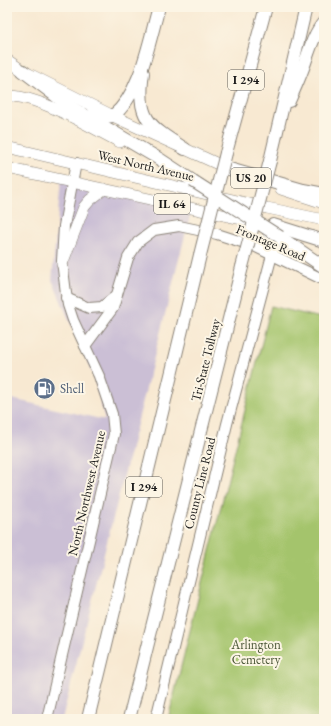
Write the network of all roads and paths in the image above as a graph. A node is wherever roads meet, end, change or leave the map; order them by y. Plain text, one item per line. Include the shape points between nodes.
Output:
1 (159, 7) edge
2 (266, 7) edge
3 (306, 7) edge
4 (324, 22) edge
5 (146, 52) junction
6 (7, 60) edge
7 (23, 70) junction
8 (7, 96) edge
9 (83, 114) junction
10 (113, 116) junction
11 (276, 131) junction
12 (7, 147) edge
13 (185, 149) junction
14 (76, 162) junction
15 (7, 168) edge
16 (226, 168) junction
17 (72, 182) junction
18 (193, 183) junction
19 (104, 189) junction
20 (324, 194) edge
21 (324, 203) edge
22 (324, 220) edge
23 (274, 232) junction
24 (324, 235) edge
25 (324, 241) edge
26 (272, 255) junction
27 (62, 264) junction
28 (324, 267) edge
29 (324, 280) edge
30 (117, 295) junction
31 (66, 298) junction
32 (85, 346) junction
33 (47, 719) edge
34 (88, 719) edge
35 (129, 719) edge
36 (156, 719) edge

1 - 5 highway
2 - 34 highway, I 294, bridge via 200,255
3 - 11 highway, Tri-State Tollway
4 - 11 highway via 311,46
5 - 10 highway via 126,103
5 - 13 highway via 141,96 145,117 154,128
6 - 7 main road, US 20
7 - 9 highway, US 20
7 - 10 main road, US 20
8 - 18 main road via 16,95 29,99 69,116
9 - 10 highway via 96,118
9 - 18 highway, US 20 via 161,160
10 - 13 main road, US 20
11 - 35 highway, Tri-State Tollway, bridge
12 - 14 main road, West North Avenue / IL 64
13 - 16 main road, US 20
14 - 17 street, North Northwest Avenue
14 - 22 main road, West North Avenue / IL 64
15 - 17 main road, IL 64
16 - 20 highway
16 - 21 main road, US 20
17 - 19 main road, IL 64
17 - 27 street, North Northwest Avenue via 64,226
18 - 23 highway, US 20, bridge
19 - 23 main road, IL 64
19 - 27 main road via 84,207
23 - 24 main road, IL 64
23 - 25 highway
23 - 26 main road via 276,239
23 - 28 highway, US 20
26 - 29 street, Frontage Road
26 - 30 street, Frontage Road via 254,246 209,232 179,226 154,230 138,242 128,258
26 - 36 street, County Line Road via 223,439
27 - 31 street, North Northwest Avenue
30 - 31 street via 102,306 89,308
30 - 32 street, Frontage Road via 113,308
31 - 32 street, North Northwest Avenue
32 - 33 street, North Northwest Avenue via 112,414 114,434

